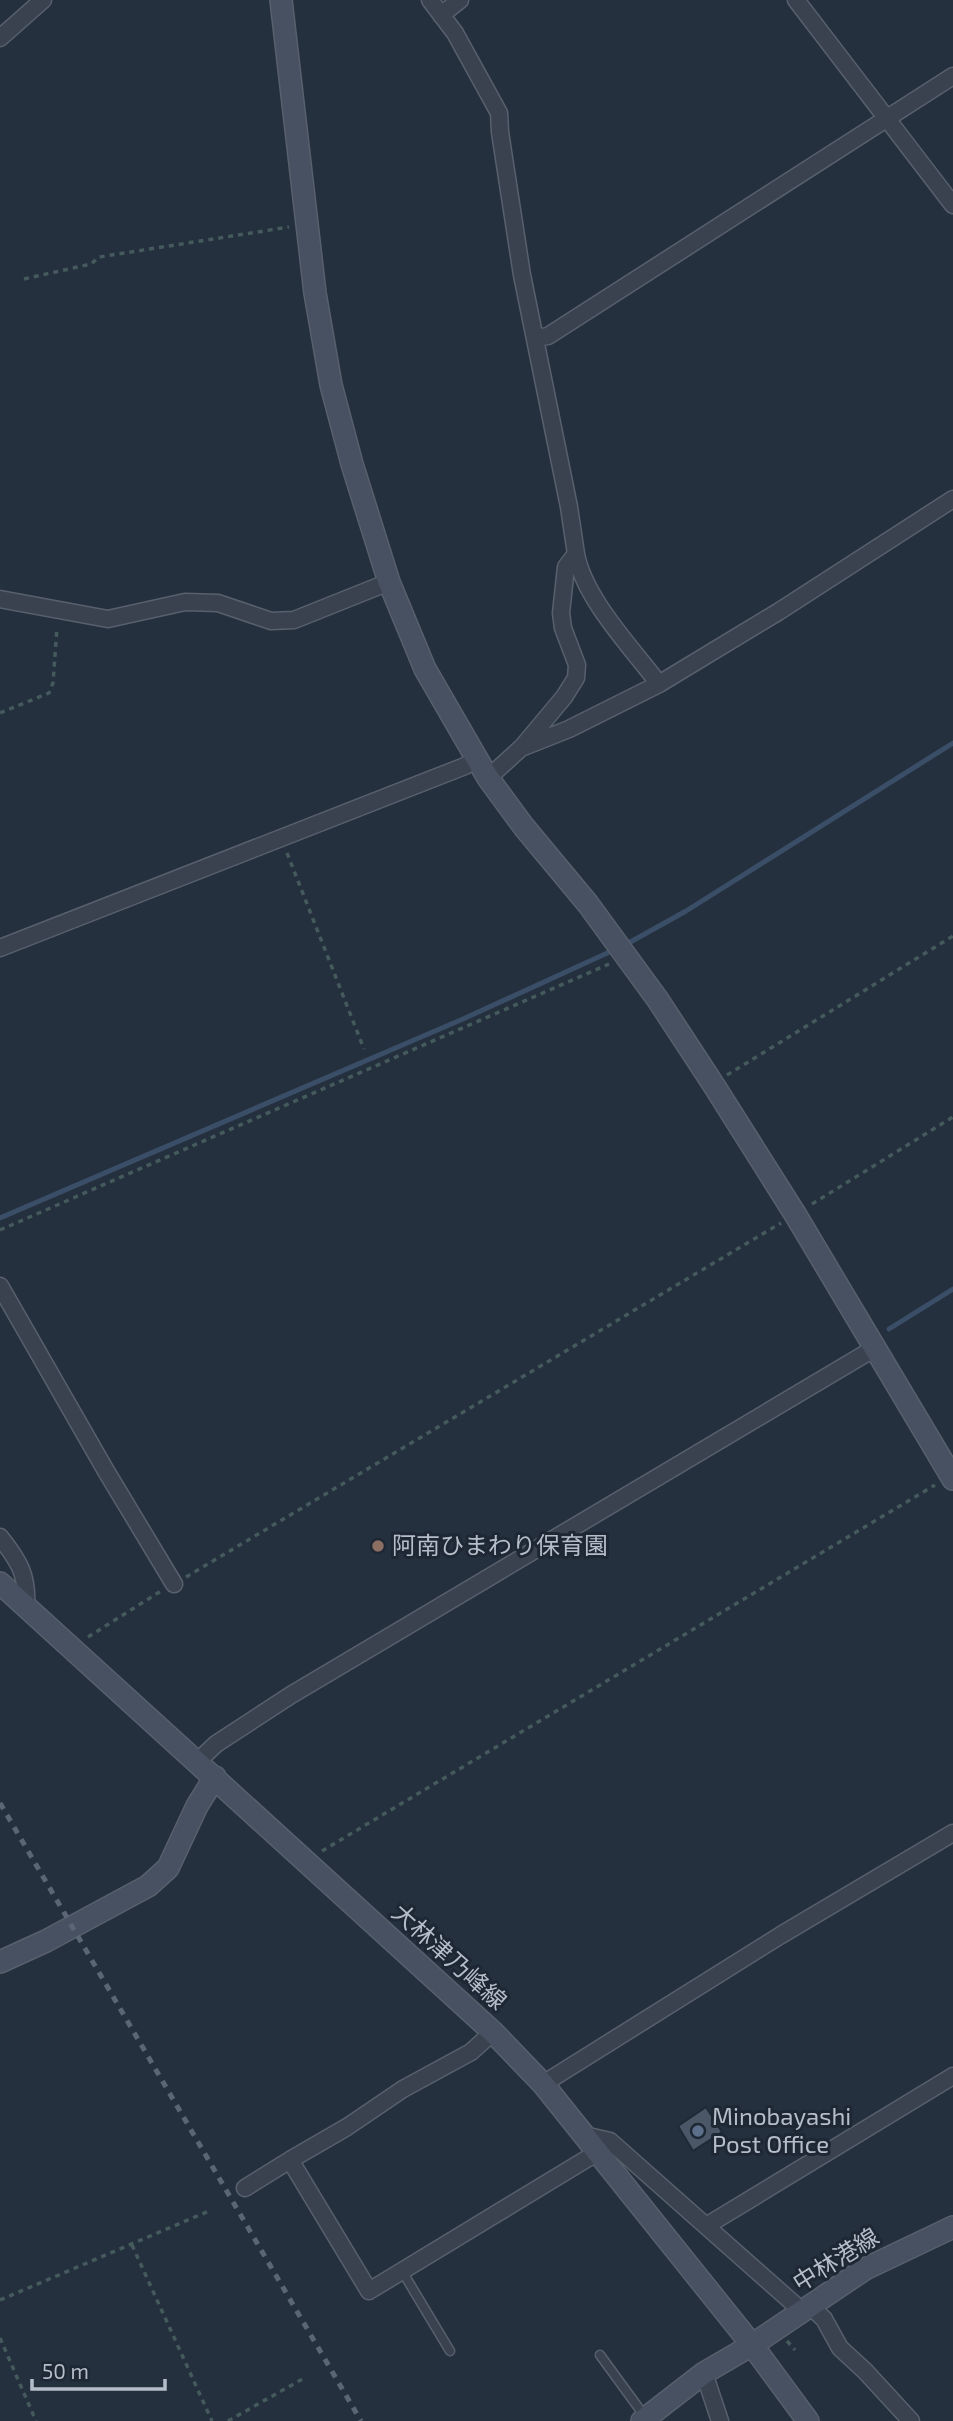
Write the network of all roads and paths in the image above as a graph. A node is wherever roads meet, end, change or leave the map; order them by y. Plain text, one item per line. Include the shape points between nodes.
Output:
1 (43, 0) edge
2 (281, 0) edge
3 (430, 0) edge
4 (460, 0) edge
5 (796, 0) edge
6 (441, 15) junction
7 (0, 37) edge
8 (953, 76) edge
9 (888, 119) junction
10 (953, 205) edge
11 (307, 224) junction
12 (24, 279) dead end
13 (536, 338) junction
14 (953, 499) edge
15 (576, 554) junction
16 (389, 582) junction
17 (0, 599) edge
18 (61, 610) junction
19 (659, 684) junction
20 (0, 713) edge
21 (522, 748) junction
22 (476, 760) junction
23 (488, 778) junction
24 (282, 838) junction
25 (953, 936) edge
26 (0, 948) edge
27 (627, 957) junction
28 (364, 1049) dead end
29 (713, 1084) junction
30 (953, 1117) edge
31 (795, 1214) junction
32 (0, 1230) edge
33 (0, 1286) edge
34 (875, 1348) junction
35 (952, 1476) edge
36 (0, 1536) edge
37 (0, 1583) edge
38 (174, 1584) junction
39 (26, 1607) junction
40 (73, 1649) junction
41 (197, 1762) junction
42 (215, 1777) junction
43 (953, 1833) edge
44 (307, 1864) junction
45 (0, 1962) edge
46 (493, 2032) junction
47 (953, 2076) edge
48 (543, 2084) junction
49 (584, 2135) junction
50 (598, 2152) junction
51 (290, 2160) junction
52 (245, 2188) dead end
53 (209, 2211) dead end
54 (706, 2226) junction
55 (953, 2227) edge
56 (132, 2245) junction
57 (402, 2271) junction
58 (0, 2300) edge
59 (806, 2309) junction
60 (0, 2339) edge
61 (752, 2346) junction
62 (450, 2351) dead end
63 (600, 2355) dead end
64 (704, 2373) junction
65 (306, 2376) dead end
66 (644, 2420) edge
67 (36, 2421) edge
68 (212, 2421) edge
69 (228, 2421) edge
70 (720, 2421) edge
71 (808, 2421) edge
72 (911, 2421) edge

1 - 7 street
2 - 11 street
3 - 6 street
4 - 6 street
5 - 9 street
6 - 13 street via 499,113 522,275
8 - 9 street
9 - 10 street
9 - 13 street via 548,336
11 - 12 path via 99,257 92,264
11 - 16 street via 331,385
13 - 15 street
14 - 19 street
15 - 19 street via 591,594
15 - 21 street via 566,567 561,613 577,665 576,678
16 - 18 street via 294,620 271,621 218,603 185,602 108,619
16 - 22 street via 425,669
17 - 18 street
18 - 20 path via 49,693
19 - 21 street
21 - 23 street
22 - 23 street
22 - 24 street
23 - 27 street
24 - 26 street
24 - 28 path
25 - 29 path
27 - 29 street
27 - 32 path
29 - 31 street
30 - 31 path
31 - 34 street
31 - 38 path
33 - 38 street
34 - 35 street
34 - 41 street via 292,1695 216,1744
35 - 44 path via 333,1844
36 - 39 street via 28,1585
37 - 39 street, 大林津乃峰線
38 - 40 path
39 - 40 street, 大林津乃峰線
40 - 41 street, 大林津乃峰線
41 - 42 street, 大林津乃峰線
42 - 44 street, 大林津乃峰線
42 - 45 street via 168,1868 148,1886
43 - 48 street
44 - 46 street, 大林津乃峰線
46 - 48 street, 大林津乃峰線
46 - 51 street via 471,2052
47 - 54 street
48 - 49 street, 大林津乃峰線
49 - 50 street, 大林津乃峰線
49 - 54 street via 610,2141
50 - 57 street
50 - 61 street, 大林津乃峰線
51 - 52 street
51 - 57 street via 369,2291
53 - 56 path
54 - 59 street
55 - 59 street, 中林港線 via 865,2269
56 - 58 path
56 - 68 path
57 - 62 lane
59 - 61 street, 中林港線
59 - 72 street via 824,2319 840,2348
60 - 67 path
61 - 64 street, 中林港線
61 - 71 street, 大林津乃峰線
63 - 66 lane
64 - 66 street, 中林港線
64 - 70 street
65 - 69 path

